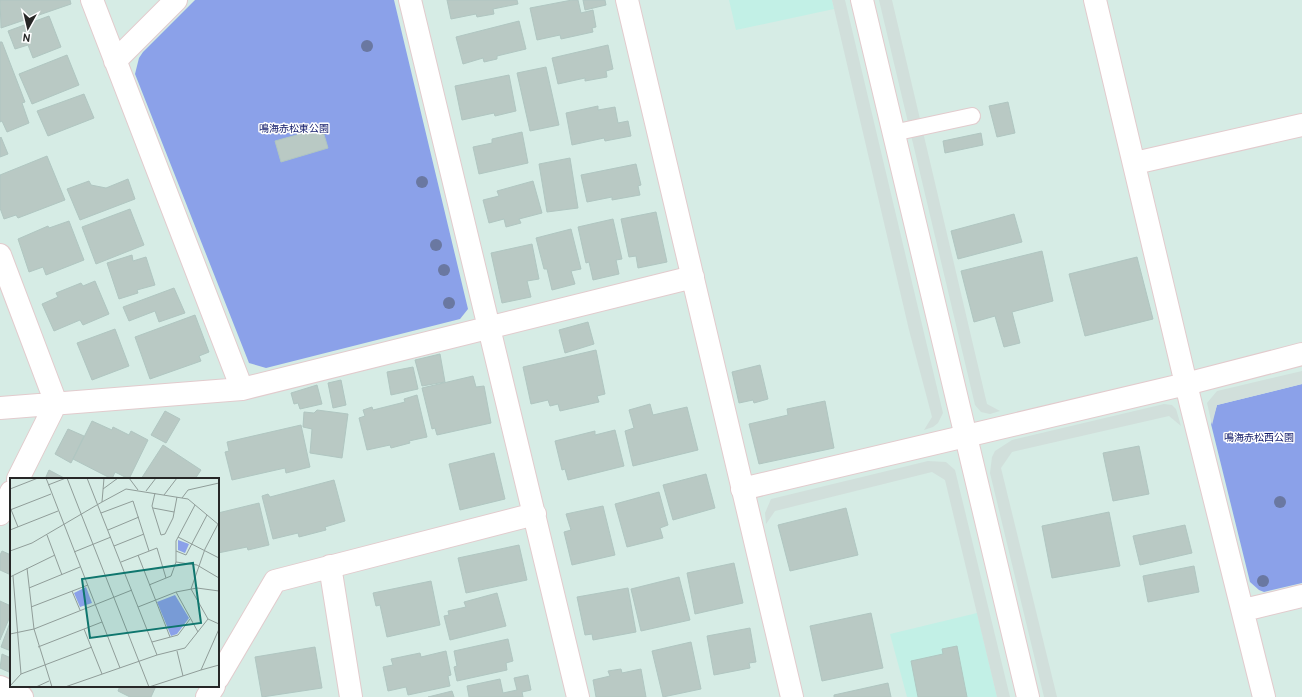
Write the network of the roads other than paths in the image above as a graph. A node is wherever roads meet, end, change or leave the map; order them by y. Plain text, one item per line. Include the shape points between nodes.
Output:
1 (92, 0) edge
2 (176, 0) edge
3 (410, 0) edge
4 (627, 0) edge
5 (862, 0) edge
6 (1095, 0) edge
7 (115, 61) junction
8 (972, 116) dead end
9 (1302, 124) edge
10 (893, 133) junction
11 (1135, 164) junction
12 (0, 255) edge
13 (694, 277) junction
14 (488, 327) junction
15 (1302, 354) edge
16 (1186, 384) junction
17 (242, 389) junction
18 (56, 403) junction
19 (0, 408) edge
20 (966, 437) junction
21 (18, 478) edge
22 (742, 489) junction
23 (10, 494) edge
24 (0, 514) edge
25 (535, 514) junction
26 (330, 566) junction
27 (1302, 596) edge
28 (1244, 610) junction
29 (219, 676) edge
30 (0, 687) edge
31 (213, 687) edge
32 (22, 697) edge
33 (207, 697) edge
34 (351, 697) edge
35 (578, 697) edge
36 (792, 697) edge
37 (1028, 697) edge
38 (1264, 697) edge

1 - 7 street
2 - 7 street
3 - 14 street
4 - 13 street
5 - 10 street
6 - 11 street
7 - 17 street
8 - 10 lane
9 - 11 street
10 - 20 street
11 - 16 street
12 - 18 street
13 - 14 street
13 - 22 street
14 - 17 street
14 - 25 street
15 - 16 street
16 - 20 street
16 - 28 street
17 - 18 street
18 - 19 street
18 - 21 street
20 - 22 street
20 - 37 street
22 - 36 street
23 - 24 street
25 - 26 street
25 - 35 street
26 - 29 street via 275,581
26 - 34 street
27 - 28 street
28 - 38 street
30 - 32 street
31 - 33 street

